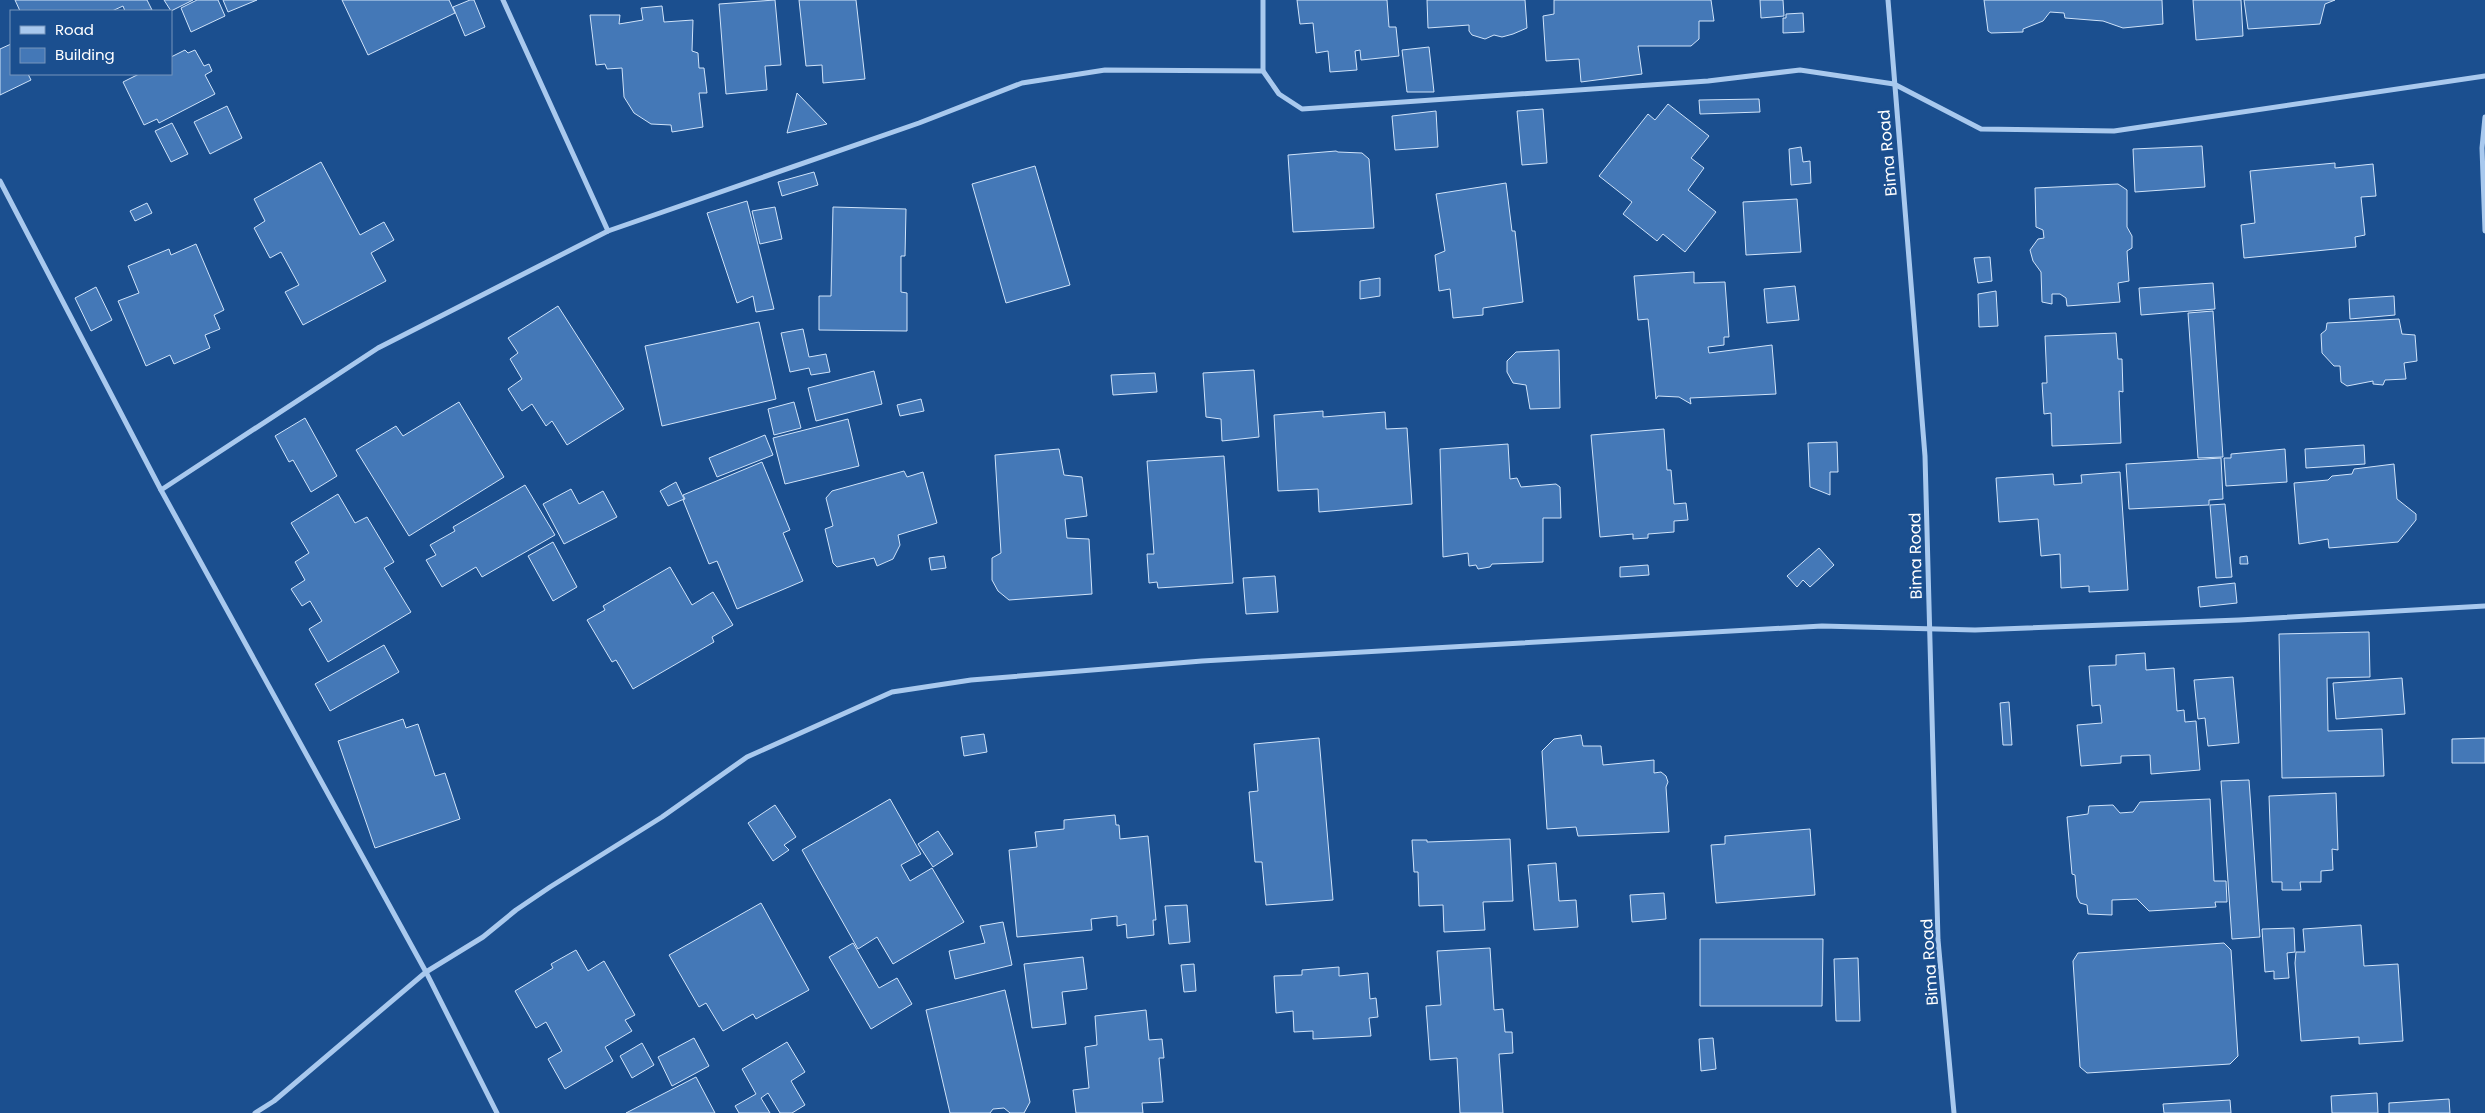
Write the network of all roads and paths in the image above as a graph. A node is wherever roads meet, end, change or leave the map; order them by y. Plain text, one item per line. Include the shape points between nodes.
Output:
1 (503, 0) edge
2 (1263, 0) edge
3 (1888, 0) edge
4 (1263, 71) junction
5 (2485, 76) edge
6 (1894, 84) junction
7 (2485, 117) edge
8 (0, 181) edge
9 (608, 230) junction
10 (2485, 231) edge
11 (162, 490) junction
12 (2485, 606) edge
13 (1930, 629) junction
14 (426, 972) junction
15 (255, 1113) edge
16 (497, 1113) edge
17 (1954, 1113) edge

1 - 9 street
2 - 4 street
3 - 6 street, Bima Road
4 - 6 street via 1279,94 1302,108 1698,82 1800,70
4 - 9 street via 1105,70 1022,83 919,123
5 - 6 street via 2114,131 1981,129
6 - 13 street, Bima Road via 1925,456
7 - 10 street via 2482,148
8 - 11 street
9 - 11 street via 378,348
11 - 14 street
12 - 13 street via 2239,620
13 - 14 street via 1822,626 1212,660 971,680 892,692 747,757 662,817 516,910 483,937
13 - 17 street, Bima Road via 1938,940
14 - 15 street via 274,1101
14 - 16 street

